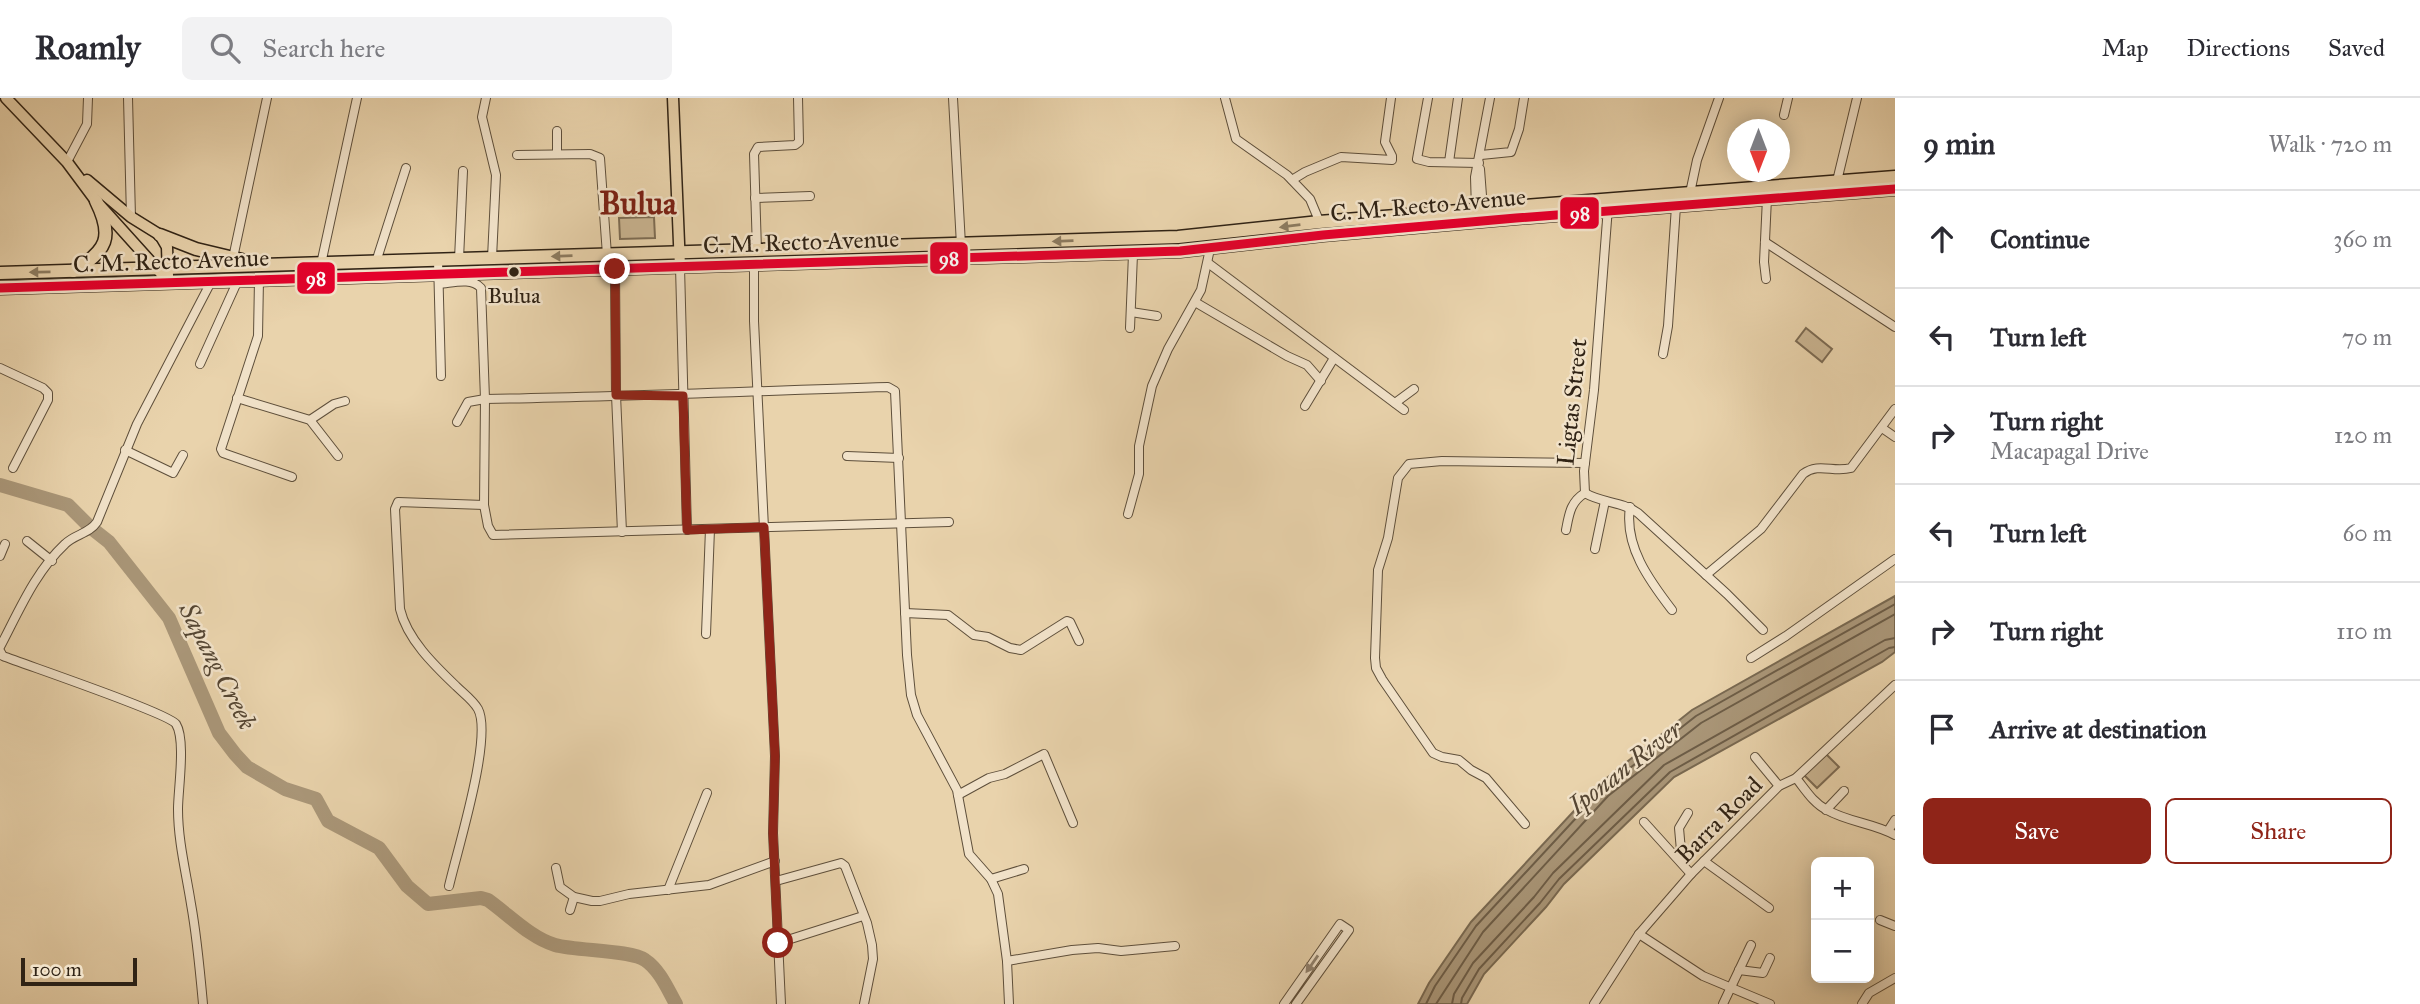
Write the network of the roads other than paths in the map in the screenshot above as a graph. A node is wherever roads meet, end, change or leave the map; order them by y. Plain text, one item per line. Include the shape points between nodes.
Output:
1 (6, 98) edge
2 (88, 98) edge
3 (128, 98) edge
4 (267, 98) edge
5 (358, 98) edge
6 (486, 98) edge
7 (673, 98) edge
8 (798, 98) edge
9 (953, 98) edge
10 (1225, 98) edge
11 (1428, 98) edge
12 (1458, 98) edge
13 (1490, 98) edge
14 (1524, 98) edge
15 (1719, 98) edge
16 (1788, 98) edge
17 (1857, 98) edge
18 (1390, 100) edge
19 (1784, 115) dead end
20 (557, 131) dead end
21 (557, 154) junction
22 (517, 155) dead end
23 (1480, 159) junction
24 (1449, 162) junction
25 (69, 165) junction
26 (406, 168) dead end
27 (463, 171) dead end
28 (1895, 177) edge
29 (1292, 180) junction
30 (1836, 181) junction
31 (1895, 189) edge
32 (1690, 193) junction
33 (810, 196) dead end
34 (755, 198) junction
35 (1767, 198) junction
36 (96, 201) junction
37 (1608, 205) junction
38 (1676, 205) junction
39 (1480, 209) junction
40 (131, 217) junction
41 (1319, 222) junction
42 (160, 234) junction
43 (1323, 236) junction
44 (1765, 242) junction
45 (1210, 249) junction
46 (757, 251) junction
47 (961, 251) junction
48 (679, 253) junction
49 (1133, 254) junction
50 (607, 255) junction
51 (233, 258) junction
52 (497, 258) junction
53 (459, 259) junction
54 (438, 260) junction
55 (376, 262) junction
56 (1208, 263) junction
57 (256, 264) junction
58 (321, 264) junction
59 (754, 265) junction
60 (680, 267) junction
61 (615, 269) junction
62 (72, 272) junction
63 (502, 272) junction
64 (0, 273) edge
65 (164, 273) junction
66 (259, 279) junction
67 (439, 279) junction
68 (1766, 279) dead end
69 (212, 280) junction
70 (238, 280) junction
71 (0, 288) edge
72 (1195, 302) junction
73 (1131, 312) junction
74 (1157, 316) dead end
75 (1895, 327) edge
76 (1130, 328) dead end
77 (1663, 354) dead end
78 (1335, 358) junction
79 (200, 364) dead end
80 (0, 368) edge
81 (441, 376) dead end
82 (1321, 382) junction
83 (1414, 388) dead end
84 (758, 391) junction
85 (616, 395) junction
86 (683, 396) junction
87 (237, 398) junction
88 (485, 399) junction
89 (345, 401) dead end
90 (1395, 403) junction
91 (1305, 406) dead end
92 (1404, 410) dead end
93 (1895, 410) edge
94 (310, 420) junction
95 (457, 422) dead end
96 (1882, 428) junction
97 (1895, 437) edge
98 (125, 450) junction
99 (183, 455) dead end
100 (338, 456) dead end
101 (847, 456) dead end
102 (899, 458) junction
103 (1586, 463) junction
104 (13, 468) dead end
105 (292, 477) dead end
106 (1585, 493) junction
107 (1605, 501) junction
108 (484, 505) junction
109 (1630, 507) junction
110 (1128, 514) dead end
111 (949, 522) dead end
112 (900, 523) junction
113 (764, 527) junction
114 (710, 529) junction
115 (687, 530) junction
116 (1566, 530) dead end
117 (622, 532) junction
118 (27, 541) dead end
119 (5, 544) dead end
120 (1595, 550) dead end
121 (0, 556) edge
122 (1895, 559) edge
123 (52, 561) junction
124 (1706, 575) junction
125 (1672, 610) dead end
126 (905, 613) junction
127 (1763, 631) dead end
128 (706, 634) dead end
129 (1079, 641) dead end
130 (0, 649) edge
131 (1751, 658) dead end
132 (1895, 685) edge
133 (1755, 757) dead end
134 (1796, 778) junction
135 (1779, 786) junction
136 (1844, 791) dead end
137 (707, 793) dead end
138 (958, 795) junction
139 (1826, 810) junction
140 (1688, 813) dead end
141 (1895, 820) edge
142 (1644, 822) dead end
143 (1073, 824) dead end
144 (1525, 824) dead end
145 (1892, 833) edge
146 (1704, 861) junction
147 (775, 862) junction
148 (1682, 863) junction
149 (556, 868) dead end
150 (1024, 869) dead end
151 (1691, 874) junction
152 (991, 879) junction
153 (776, 881) junction
154 (449, 886) dead end
155 (668, 890) junction
156 (574, 897) junction
157 (1769, 908) dead end
158 (570, 910) dead end
159 (863, 916) junction
160 (1880, 920) dead end
161 (1895, 926) edge
162 (1639, 934) junction
163 (778, 943) junction
164 (1751, 944) dead end
165 (1175, 946) dead end
166 (1769, 958) dead end
167 (1007, 961) junction
168 (1739, 970) junction
169 (1895, 978) edge
170 (1730, 988) junction
171 (203, 1004) edge
172 (781, 1004) edge
173 (864, 1004) edge
174 (1009, 1004) edge
175 (1284, 1004) edge
176 (1296, 1004) edge
177 (1594, 1004) edge
178 (1723, 1004) edge
179 (1770, 1004) edge
180 (1862, 1004) edge

1 - 25 main road
2 - 25 street via 87,124
3 - 40 street
4 - 51 street
5 - 58 street
6 - 52 street via 482,117 496,175
7 - 48 main road
8 - 34 street via 799,142 761,146 754,151
9 - 47 street
10 - 29 street via 1236,139
11 - 24 street via 1417,159
12 - 24 street
13 - 23 street
14 - 23 street via 1511,152
15 - 32 street
16 - 19 street
17 - 30 street
18 - 29 street via 1385,142 1392,160 1341,158
20 - 21 street
21 - 22 street
21 - 50 street via 600,158
23 - 24 street
23 - 39 street
25 - 36 main road
25 - 40 main road
26 - 55 street
27 - 53 street
28 - 30 highway, C. M. Recto Avenue
29 - 41 street via 1313,204
30 - 32 highway, C. M. Recto Avenue
31 - 35 highway, C. M. Recto Avenue
32 - 37 highway, C. M. Recto Avenue
33 - 34 street
34 - 46 street
35 - 38 highway, C. M. Recto Avenue
35 - 44 street
36 - 62 highway via 106,220 105,241 93,258
36 - 65 main road
37 - 38 highway, C. M. Recto Avenue
37 - 39 highway, C. M. Recto Avenue
37 - 43 highway, C. M. Recto Avenue
37 - 103 street, Ligtas Street
38 - 77 street
39 - 41 highway, C. M. Recto Avenue
40 - 42 main road
41 - 43 street
41 -> 47 highway, C. M. Recto Avenue via 1213,235
42 - 51 highway
42 - 65 main road via 167,247
43 - 45 highway, C. M. Recto Avenue
44 - 68 street
44 - 75 street
45 - 49 highway, C. M. Recto Avenue
45 - 56 street
46 - 47 highway, C. M. Recto Avenue
46 - 48 highway, C. M. Recto Avenue
47 - 49 highway, C. M. Recto Avenue
47 - 59 highway, C. M. Recto Avenue
48 - 50 highway, C. M. Recto Avenue
48 - 60 main road
49 - 73 street
50 -> 52 highway, C. M. Recto Avenue
51 - 57 highway
52 - 53 highway, C. M. Recto Avenue
52 - 63 highway
53 - 54 highway, C. M. Recto Avenue
54 - 55 highway, C. M. Recto Avenue
54 - 67 street
55 - 58 highway, C. M. Recto Avenue
56 - 72 street
56 - 78 street
57 - 58 highway, C. M. Recto Avenue
57 - 65 highway, C. M. Recto Avenue
59 - 60 highway, C. M. Recto Avenue
59 - 84 street
60 - 61 highway, C. M. Recto Avenue
60 - 86 street
61 - 63 highway, C. M. Recto Avenue
61 - 85 street
62 -> 64 highway, C. M. Recto Avenue
62 - 65 highway, C. M. Recto Avenue
63 - 67 highway, C. M. Recto Avenue
65 - 69 highway, C. M. Recto Avenue
65 - 71 highway, C. M. Recto Avenue
66 - 67 highway, C. M. Recto Avenue
66 - 70 highway, C. M. Recto Avenue
66 - 87 street via 258,336
67 - 81 street
67 - 88 street via 475,282 481,288
69 - 70 highway, C. M. Recto Avenue
69 - 98 street
70 - 79 street
72 - 82 street via 1307,365
72 - 110 street via 1152,386
73 - 74 street
73 - 76 street
78 - 82 street
78 - 90 street
80 - 104 street via 48,393
82 - 91 street
83 - 90 street
84 - 86 street
84 - 102 street via 888,387 895,391
84 - 113 street
85 - 86 street
85 - 88 street
85 - 117 street
86 - 115 street
87 - 94 street
87 - 105 street via 222,451
88 - 95 street via 468,402
88 - 108 street
89 - 94 street
90 - 92 street
93 - 96 street
94 - 100 street
96 - 97 street
96 - 124 street via 1850,468 1811,468 1803,474 1761,529
98 - 99 street via 173,473
98 - 123 street via 97,523 65,544
101 - 102 street
102 - 112 street
103 - 106 street, Ligtas Street
103 - 144 street via 1409,464 1398,478 1378,570 1376,668 1382,679 1433,752 1459,760 1486,778
106 - 107 street, Ligtas Street
106 - 116 street via 1571,506
107 - 109 street, Ligtas Street
107 - 120 street
108 - 117 street via 494,535
108 - 154 street via 398,502 395,509 403,621 446,677 474,704 482,721 482,747
109 - 124 street, Ligtas Street
109 - 125 street via 1632,545 1650,581
111 - 112 street
112 - 113 street
112 - 126 street
113 - 114 street
113 - 147 street
114 - 115 street
114 - 128 street
115 - 117 street
118 - 123 street
119 - 121 street
122 - 131 street
123 - 130 street via 36,578
124 - 127 street, Ligtas Street
126 - 129 street via 948,615 974,635 1021,650 1067,621
126 - 138 street via 911,695
130 - 171 street via 3,656 176,725 180,846
132 - 134 street, Barra Road
133 - 135 street
134 - 135 street, Barra Road
134 - 139 street
135 - 146 street, Barra Road
136 - 139 street
137 - 155 street
138 - 143 street via 1044,754
138 - 152 street via 969,854
139 - 145 street
140 - 148 street via 1679,828
141 - 145 street
142 - 148 street
146 - 151 street, Barra Road
146 - 157 street
147 - 153 street
147 - 155 street via 709,885
148 - 151 street
149 - 156 street via 560,887
150 - 152 street
151 - 162 street, Barra Road
152 - 167 street via 998,894
153 - 159 street via 841,863
153 - 163 street
155 - 156 street via 592,901
156 - 158 street
159 - 163 street
159 - 173 street via 873,959
160 - 161 street
162 - 170 street via 1694,971
162 - 177 street, Barra Road
163 - 172 street
164 - 168 street
165 - 167 street via 1072,950
166 - 168 street via 1763,973
167 - 174 street
168 - 170 street
169 - 180 street via 1869,993
170 - 178 street
170 - 179 street
176 -> 175 street via 1349,930 1340,924

